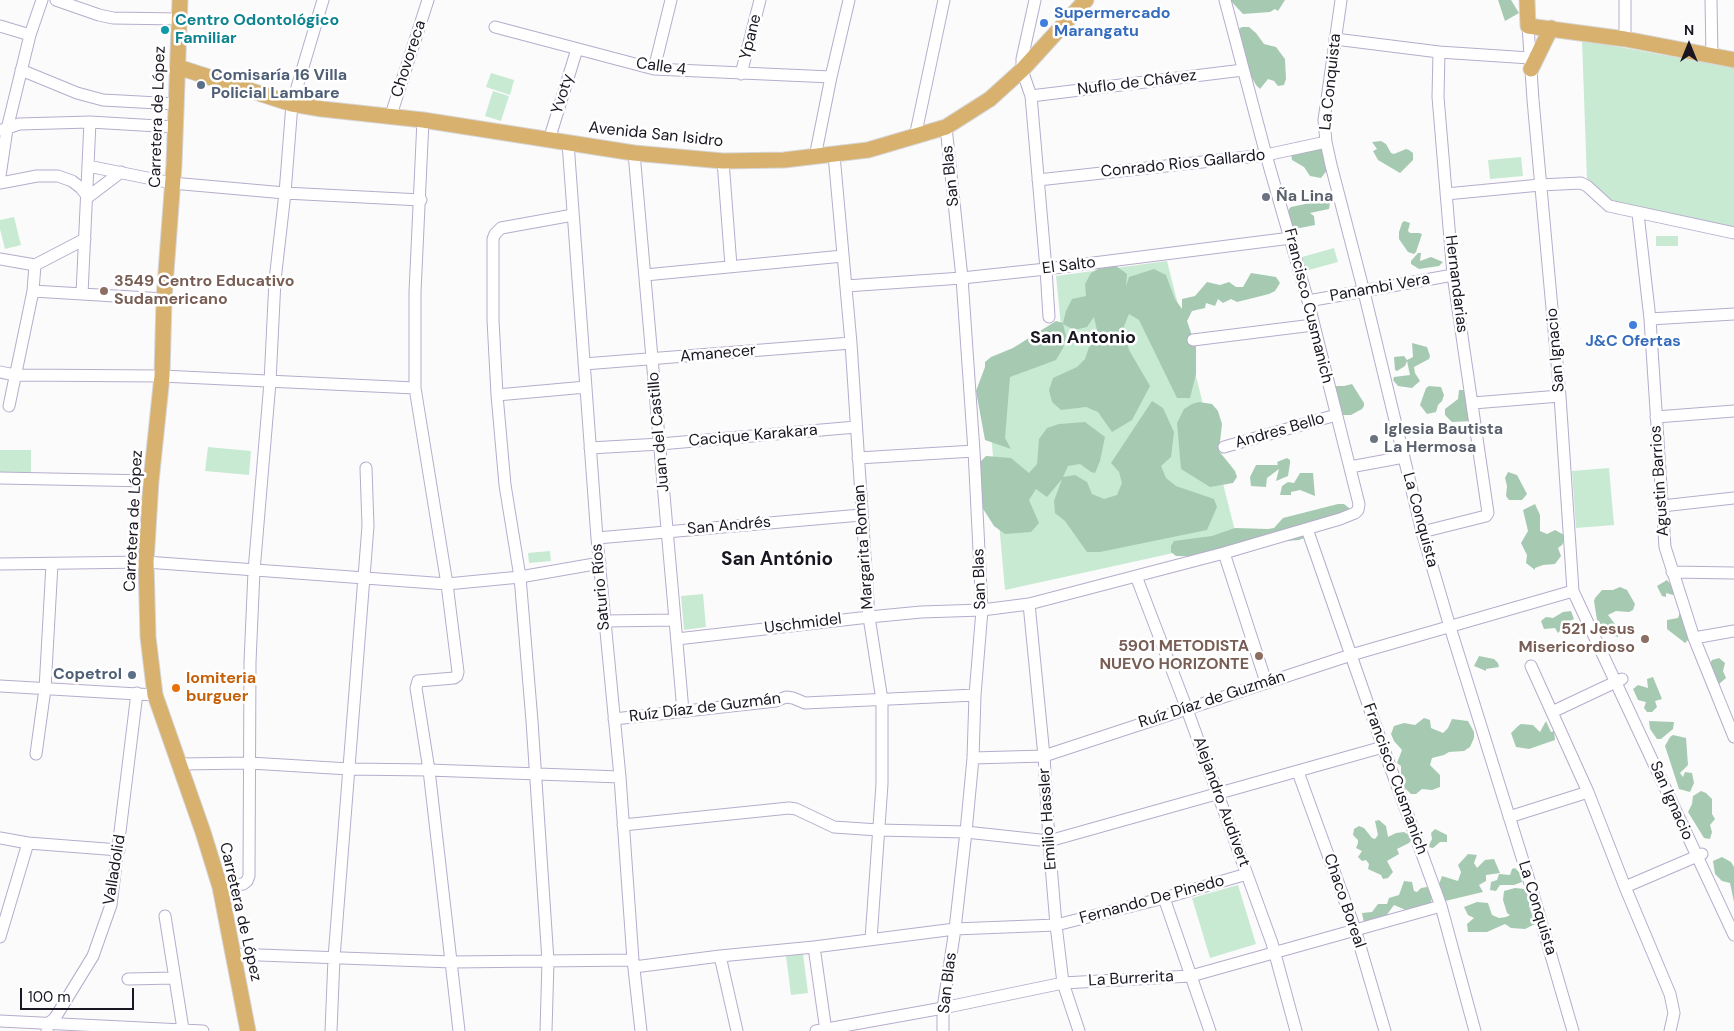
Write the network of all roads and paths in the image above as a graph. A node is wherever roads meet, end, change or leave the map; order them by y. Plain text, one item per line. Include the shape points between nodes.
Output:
1 (42, 0) edge
2 (56, 0) edge
3 (180, 0) edge
4 (323, 0) edge
5 (428, 0) edge
6 (671, 0) edge
7 (760, 0) edge
8 (850, 0) edge
9 (944, 0) edge
10 (1035, 0) edge
11 (1086, 0) edge
12 (1225, 0) edge
13 (1341, 0) edge
14 (1527, 0) edge
15 (1624, 0) edge
16 (1711, 0) edge
17 (179, 19) junction
18 (0, 26) edge
19 (1528, 26) junction
20 (495, 27) dead end
21 (1551, 28) junction
22 (30, 35) junction
23 (1335, 39) junction
24 (1625, 39) junction
25 (577, 49) junction
26 (1439, 52) junction
27 (1712, 56) junction
28 (1734, 60) edge
29 (1530, 63) junction
30 (178, 67) junction
31 (654, 69) junction
32 (21, 70) junction
33 (1022, 70) junction
34 (1243, 70) junction
35 (741, 74) junction
36 (831, 77) junction
37 (1031, 96) junction
38 (176, 104) junction
39 (292, 104) junction
40 (390, 118) junction
41 (423, 120) junction
42 (90, 122) junction
43 (174, 127) junction
44 (946, 127) junction
45 (4, 130) edge
46 (915, 137) junction
47 (549, 140) junction
48 (1326, 142) junction
49 (568, 143) junction
50 (634, 152) junction
51 (834, 155) junction
52 (1266, 155) junction
53 (815, 158) junction
54 (723, 161) junction
55 (88, 166) junction
56 (121, 172) junction
57 (0, 176) edge
58 (1038, 180) junction
59 (172, 182) junction
60 (0, 183) edge
61 (1540, 185) junction
62 (285, 193) junction
63 (1446, 194) junction
64 (88, 197) junction
65 (421, 200) junction
66 (1638, 214) junction
67 (573, 215) junction
68 (1734, 233) edge
69 (1291, 238) junction
70 (85, 239) junction
71 (843, 256) junction
72 (0, 258) edge
73 (35, 265) junction
74 (731, 266) junction
75 (1046, 269) junction
76 (645, 275) junction
77 (1453, 275) junction
78 (962, 278) junction
79 (846, 286) junction
80 (33, 291) junction
81 (1364, 292) junction
82 (82, 294) junction
83 (164, 298) junction
84 (1308, 301) junction
85 (1734, 314) edge
86 (1049, 318) dead end
87 (1650, 319) junction
88 (1313, 325) junction
89 (1194, 340) dead end
90 (851, 343) junction
91 (652, 359) junction
92 (584, 364) junction
93 (0, 372) edge
94 (15, 375) junction
95 (162, 376) junction
96 (270, 382) junction
97 (586, 387) junction
98 (415, 388) junction
99 (497, 395) junction
100 (1560, 396) junction
101 (1472, 403) junction
102 (9, 406) dead end
103 (1734, 411) edge
104 (1336, 415) junction
105 (1656, 417) junction
106 (856, 427) junction
107 (660, 444) junction
108 (1224, 447) dead end
109 (590, 448) junction
110 (974, 450) junction
111 (1404, 457) junction
112 (858, 458) junction
113 (1350, 467) junction
114 (366, 468) dead end
115 (0, 478) edge
116 (151, 480) junction
117 (1356, 496) joint
118 (1734, 498) edge
119 (1662, 506) junction
120 (861, 515) junction
121 (1307, 529) junction
122 (668, 531) junction
123 (1422, 532) junction
124 (597, 538) junction
125 (1224, 553) junction
126 (146, 562) junction
127 (600, 563) junction
128 (0, 564) edge
129 (52, 564) junction
130 (254, 571) junction
131 (1672, 572) junction
132 (1734, 573) edge
133 (520, 576) junction
134 (1136, 576) junction
135 (364, 578) junction
136 (447, 584) junction
137 (1573, 591) junction
138 (1029, 604) junction
139 (982, 610) junction
140 (869, 617) junction
141 (675, 620) junction
142 (605, 621) junction
143 (1450, 627) junction
144 (1734, 630) edge
145 (1694, 638) junction
146 (677, 639) junction
147 (1351, 655) junction
148 (1531, 666) dead end
149 (1620, 680) junction
150 (1266, 682) junction
151 (0, 686) edge
152 (45, 689) junction
153 (137, 693) junction
154 (156, 695) junction
155 (975, 695) junction
156 (882, 700) junction
157 (1187, 709) junction
158 (683, 711) junction
159 (1552, 712) junction
160 (614, 719) junction
161 (1734, 737) edge
162 (1383, 747) junction
163 (36, 754) dead end
164 (1044, 756) junction
165 (973, 758) junction
166 (250, 762) junction
167 (180, 764) junction
168 (349, 769) junction
169 (429, 770) junction
170 (1298, 772) junction
171 (535, 773) junction
172 (620, 777) junction
173 (1588, 792) junction
174 (1218, 794) junction
175 (1509, 817) junction
176 (623, 825) junction
177 (878, 830) junction
178 (966, 832) junction
179 (0, 838) edge
180 (1049, 841) junction
181 (28, 843) junction
182 (119, 850) junction
183 (1700, 855) junction
184 (1247, 874) junction
185 (220, 887) junction
186 (1625, 887) junction
187 (1164, 898) junction
188 (1441, 906) junction
189 (165, 916) dead end
190 (1734, 918) edge
191 (1056, 925) junction
192 (955, 929) junction
193 (1355, 929) junction
194 (1734, 935) edge
195 (0, 937) edge
196 (871, 939) junction
197 (814, 947) junction
198 (1274, 953) junction
199 (232, 954) junction
200 (720, 956) junction
201 (334, 958) junction
202 (548, 961) junction
203 (452, 962) junction
204 (634, 964) junction
205 (1191, 976) junction
206 (175, 978) junction
207 (128, 979) dead end
208 (1063, 983) junction
209 (943, 1008) junction
210 (0, 1021) edge
211 (48, 1027) edge
212 (134, 1029) edge
213 (183, 1029) junction
214 (823, 1030) edge
215 (203, 1031) edge
216 (248, 1031) edge
217 (331, 1031) edge
218 (459, 1031) edge
219 (546, 1031) edge
220 (641, 1031) edge
221 (738, 1031) edge
222 (943, 1031) edge
223 (1079, 1031) edge
224 (1210, 1031) edge
225 (1296, 1031) edge
226 (1385, 1031) edge
227 (1475, 1031) edge
228 (1573, 1031) edge
229 (1670, 1031) edge

1 - 22 street
2 - 17 street via 113,18
3 - 17 main road, Carretera de López
4 - 39 street
5 - 40 street, Chovoreca
6 - 31 street
7 - 35 street, Ypane
8 - 36 street
9 - 46 street
10 - 33 street
11 - 33 main road, Avenida San Isidro
12 - 34 street, Francisco Cusmanich
13 - 23 street, La Conquista
14 - 19 main road
15 - 24 street
16 - 27 street
17 - 30 main road, Carretera de López
18 - 22 street
19 - 21 main road
19 - 29 street, San Ignacio
20 - 25 street, Calle 4
21 - 24 main road
21 - 29 main road
22 - 32 street
23 - 26 street
23 - 48 street, La Conquista via 1324,120
24 - 27 main road
25 - 31 street, Calle 4
25 - 47 street, Yvoty
26 - 29 street
26 - 63 street, Hernandarias via 1438,97
27 - 28 main road
29 - 61 street, San Ignacio
30 - 38 main road, Carretera de López
30 - 39 main road, Avenida San Isidro
31 - 35 street, Calle 4
32 - 38 street via 103,100
32 - 45 street
33 - 37 street
33 - 44 main road, Avenida San Isidro via 990,99
34 - 37 street, Nuflo de Chávez
34 - 52 street, Francisco Cusmanich
35 - 36 street, Calle 4
36 - 53 street
37 - 58 street
38 - 43 main road, Carretera de López
39 - 40 main road, Avenida San Isidro
39 - 62 street
40 - 41 main road, Avenida San Isidro
41 - 47 main road, Avenida San Isidro
41 - 65 street
42 - 43 street
42 - 45 street via 19,124
42 - 55 street
43 - 59 main road, Carretera de López
44 - 46 main road, Avenida San Isidro
44 - 78 street, San Blas
45 - 57 street
46 - 51 main road, Avenida San Isidro
47 - 49 main road, Avenida San Isidro
48 - 52 street, Conrado Rios Gallardo
48 - 81 street, La Conquista
49 - 50 main road, Avenida San Isidro
49 - 67 street, Saturio Ríos
50 - 54 main road, Avenida San Isidro
50 - 76 street, Juan del Castillo
51 - 53 main road, Avenida San Isidro
51 - 71 street, Margarita Roman
52 - 58 street, Conrado Rios Gallardo
52 - 69 street, Francisco Cusmanich
53 - 54 main road, Avenida San Isidro
54 - 74 street
55 - 56 street
55 - 64 street
56 - 59 street
56 - 64 street
58 - 75 street
59 - 62 street
59 - 83 main road, Carretera de López
60 - 64 street via 37,176 58,176 72,181
61 - 63 street
61 - 66 street via 1585,184 1609,206
61 - 100 street, San Ignacio
62 - 65 street
62 - 96 street via 275,280
63 - 77 street, Hernandarias
64 - 70 street
65 - 98 street via 415,292
66 - 68 street
66 - 87 street, Agustin Barrios
67 - 92 street, Saturio Ríos
67 - 99 street via 502,228 492,239
69 - 75 street, El Salto
69 - 84 street, Francisco Cusmanich
70 - 73 street
70 - 82 street
71 - 74 street
71 - 79 street, Margarita Roman
72 - 73 street
73 - 80 street
74 - 76 street
75 - 78 street, El Salto
75 - 86 street
76 - 91 street, Juan del Castillo
77 - 81 street, Panambi Vera
77 - 101 street, Hernandarias
78 - 79 street, El Salto
78 - 110 street, San Blas
79 - 90 street, Margarita Roman
80 - 82 street
80 - 94 street
81 - 84 street, Panambi Vera
81 - 111 street, La Conquista
82 - 83 street
83 - 95 main road, Carretera de López
84 - 88 street, Francisco Cusmanich
85 - 87 street
87 - 105 street, Agustin Barrios
88 - 89 street
88 - 104 street, Francisco Cusmanich
90 - 91 street, Amanecer
90 - 106 street, Margarita Roman
91 - 92 street, Amanecer
91 - 107 street, Juan del Castillo
92 - 97 street, Saturio Ríos
93 - 94 street
94 - 95 street
94 - 102 street
95 - 96 street
95 - 116 main road, Carretera de López
96 - 98 street
96 - 130 street
97 - 99 street
97 - 109 street, Saturio Ríos
98 - 136 street
99 - 133 street via 505,484
100 - 101 street
100 - 137 street, San Ignacio
101 - 123 street, Hernandarias via 1488,515
103 - 105 street
104 - 108 street, Andres Bello
104 - 113 street, Francisco Cusmanich
105 - 119 street, Agustin Barrios
106 - 107 street, Cacique Karakara
106 - 112 street, Margarita Roman
107 - 109 street, Cacique Karakara
107 - 122 street, Juan del Castillo
109 - 124 street, Saturio Ríos
110 - 112 street
110 - 139 street, San Blas
111 - 113 street
111 - 123 street, La Conquista
112 - 120 street, Margarita Roman
113 - 117 street, Francisco Cusmanich
114 - 135 street via 368,526
115 - 116 street
116 - 126 main road, Carretera de López
117 - 121 street, Uschmidel via 1359,504 1355,513
118 - 119 street
119 - 131 street, Agustin Barrios
120 - 122 street, San Andrés
120 - 140 street, Margarita Roman
121 - 125 street, Uschmidel
121 - 147 street, Francisco Cusmanich
122 - 124 street, San Andrés
122 - 141 street, Juan del Castillo
123 - 143 street, La Conquista
124 - 127 street, Saturio Ríos
125 - 134 street, Uschmidel
125 - 150 street
126 - 129 street
126 - 130 street
126 - 154 main road, Carretera de López via 148,637
127 - 133 street
127 - 142 street, Saturio Ríos
128 - 129 street
129 - 152 street
130 - 135 street
130 - 166 street
131 - 132 street
131 - 145 street, Agustin Barrios
133 - 136 street
133 - 171 street
134 - 138 street, Uschmidel
134 - 157 street, Alejandro Audivert
135 - 136 street
135 - 168 street
136 - 169 street via 458,674 454,678 423,680 416,684
137 - 143 street, Ruíz Díaz de Guzmán
137 - 149 street, San Ignacio via 1610,668
138 - 139 street, Uschmidel
138 - 164 street, Emilio Hassler
139 - 140 street, Uschmidel
139 - 155 street, San Blas
140 - 146 street, Uschmidel
140 - 156 street, Margarita Roman
141 - 142 street
141 - 146 street, Juan del Castillo
142 - 160 street, Saturio Ríos
143 - 147 street, Ruíz Díaz de Guzmán
143 - 175 street, La Conquista
144 - 145 street
145 - 161 street, Agustin Barrios
146 - 158 street, Juan del Castillo
147 - 150 street, Ruíz Díaz de Guzmán
147 - 162 street, Francisco Cusmanich
148 - 159 street
149 - 159 street
149 - 183 street, San Ignacio
150 - 157 street, Ruíz Díaz de Guzmán
151 - 152 street
152 - 153 street
152 - 163 street
153 - 154 street
153 - 182 street, Valladolid
154 - 167 main road, Carretera de López
155 - 156 street, Ruíz Díaz de Guzmán
155 - 165 street, San Blas
156 - 158 street, Ruíz Díaz de Guzmán via 805,703 786,697 776,701
156 - 177 street, Margarita Roman via 882,784
157 - 164 street, Ruíz Díaz de Guzmán
157 - 174 street, Alejandro Audivert
158 - 160 street, Ruíz Díaz de Guzmán
159 - 173 street
160 - 172 street, Saturio Ríos
162 - 170 street
162 - 188 street, Francisco Cusmanich
164 - 165 street, Ruíz Díaz de Guzmán
164 - 180 street, Emilio Hassler
165 - 178 street, San Blas
166 - 167 street
166 - 168 street
166 - 185 street via 249,876 243,884
167 - 185 main road, Carretera de López
168 - 169 street
168 - 201 street
169 - 171 street
169 - 203 street
170 - 174 street
170 - 193 street, Chaco Boreal
171 - 172 street
171 - 202 street
172 - 176 street, Saturio Ríos
173 - 175 street
173 - 186 street
174 - 180 street
174 - 184 street, Alejandro Audivert
175 - 228 street, La Conquista
176 - 177 street via 789,808 834,827
176 - 204 street, Saturio Ríos
177 - 178 street
177 - 196 street, Margarita Roman
178 - 180 street
178 - 192 street, San Blas
179 - 181 street
180 - 191 street, Emilio Hassler
181 - 182 street
181 - 195 street
182 - 211 street, Valladolid via 111,905 93,956
183 - 186 street
183 - 190 street, San Ignacio
183 - 194 street, San Ignacio
184 - 187 street, Fernando De Pinedo
184 - 198 street, Alejandro Audivert
185 - 199 main road, Carretera de López
186 - 229 street via 1673,1002
187 - 191 street, Fernando De Pinedo
187 - 205 street
188 - 193 street, La Burrerita
188 - 227 street, Francisco Cusmanich
189 - 206 street
191 - 192 street, Fernando De Pinedo
191 - 208 street, Emilio Hassler
192 - 196 street, Fernando De Pinedo
192 - 209 street, San Blas
193 - 198 street, La Burrerita
193 - 226 street, Chaco Boreal
196 - 197 street, Fernando De Pinedo
197 - 200 street, Fernando De Pinedo
197 - 214 street
198 - 205 street, La Burrerita
198 - 225 street, Alejandro Audivert
199 - 201 street, Fernando De Pinedo
199 - 216 main road, Carretera de López
200 - 204 street, Fernando De Pinedo
200 - 221 street
201 - 203 street, Fernando De Pinedo
201 - 217 street
202 - 203 street, Fernando De Pinedo
202 - 204 street, Fernando De Pinedo
202 - 219 street
203 - 218 street
204 - 220 street, Saturio Ríos
205 - 208 street, La Burrerita
205 - 224 street
206 - 207 street
206 - 213 street
208 - 209 street, La Burrerita
208 - 223 street, Emilio Hassler
209 - 214 street, La Burrerita
209 - 222 street, San Blas
210 - 211 street
211 - 212 street
212 - 213 street
213 - 215 street

